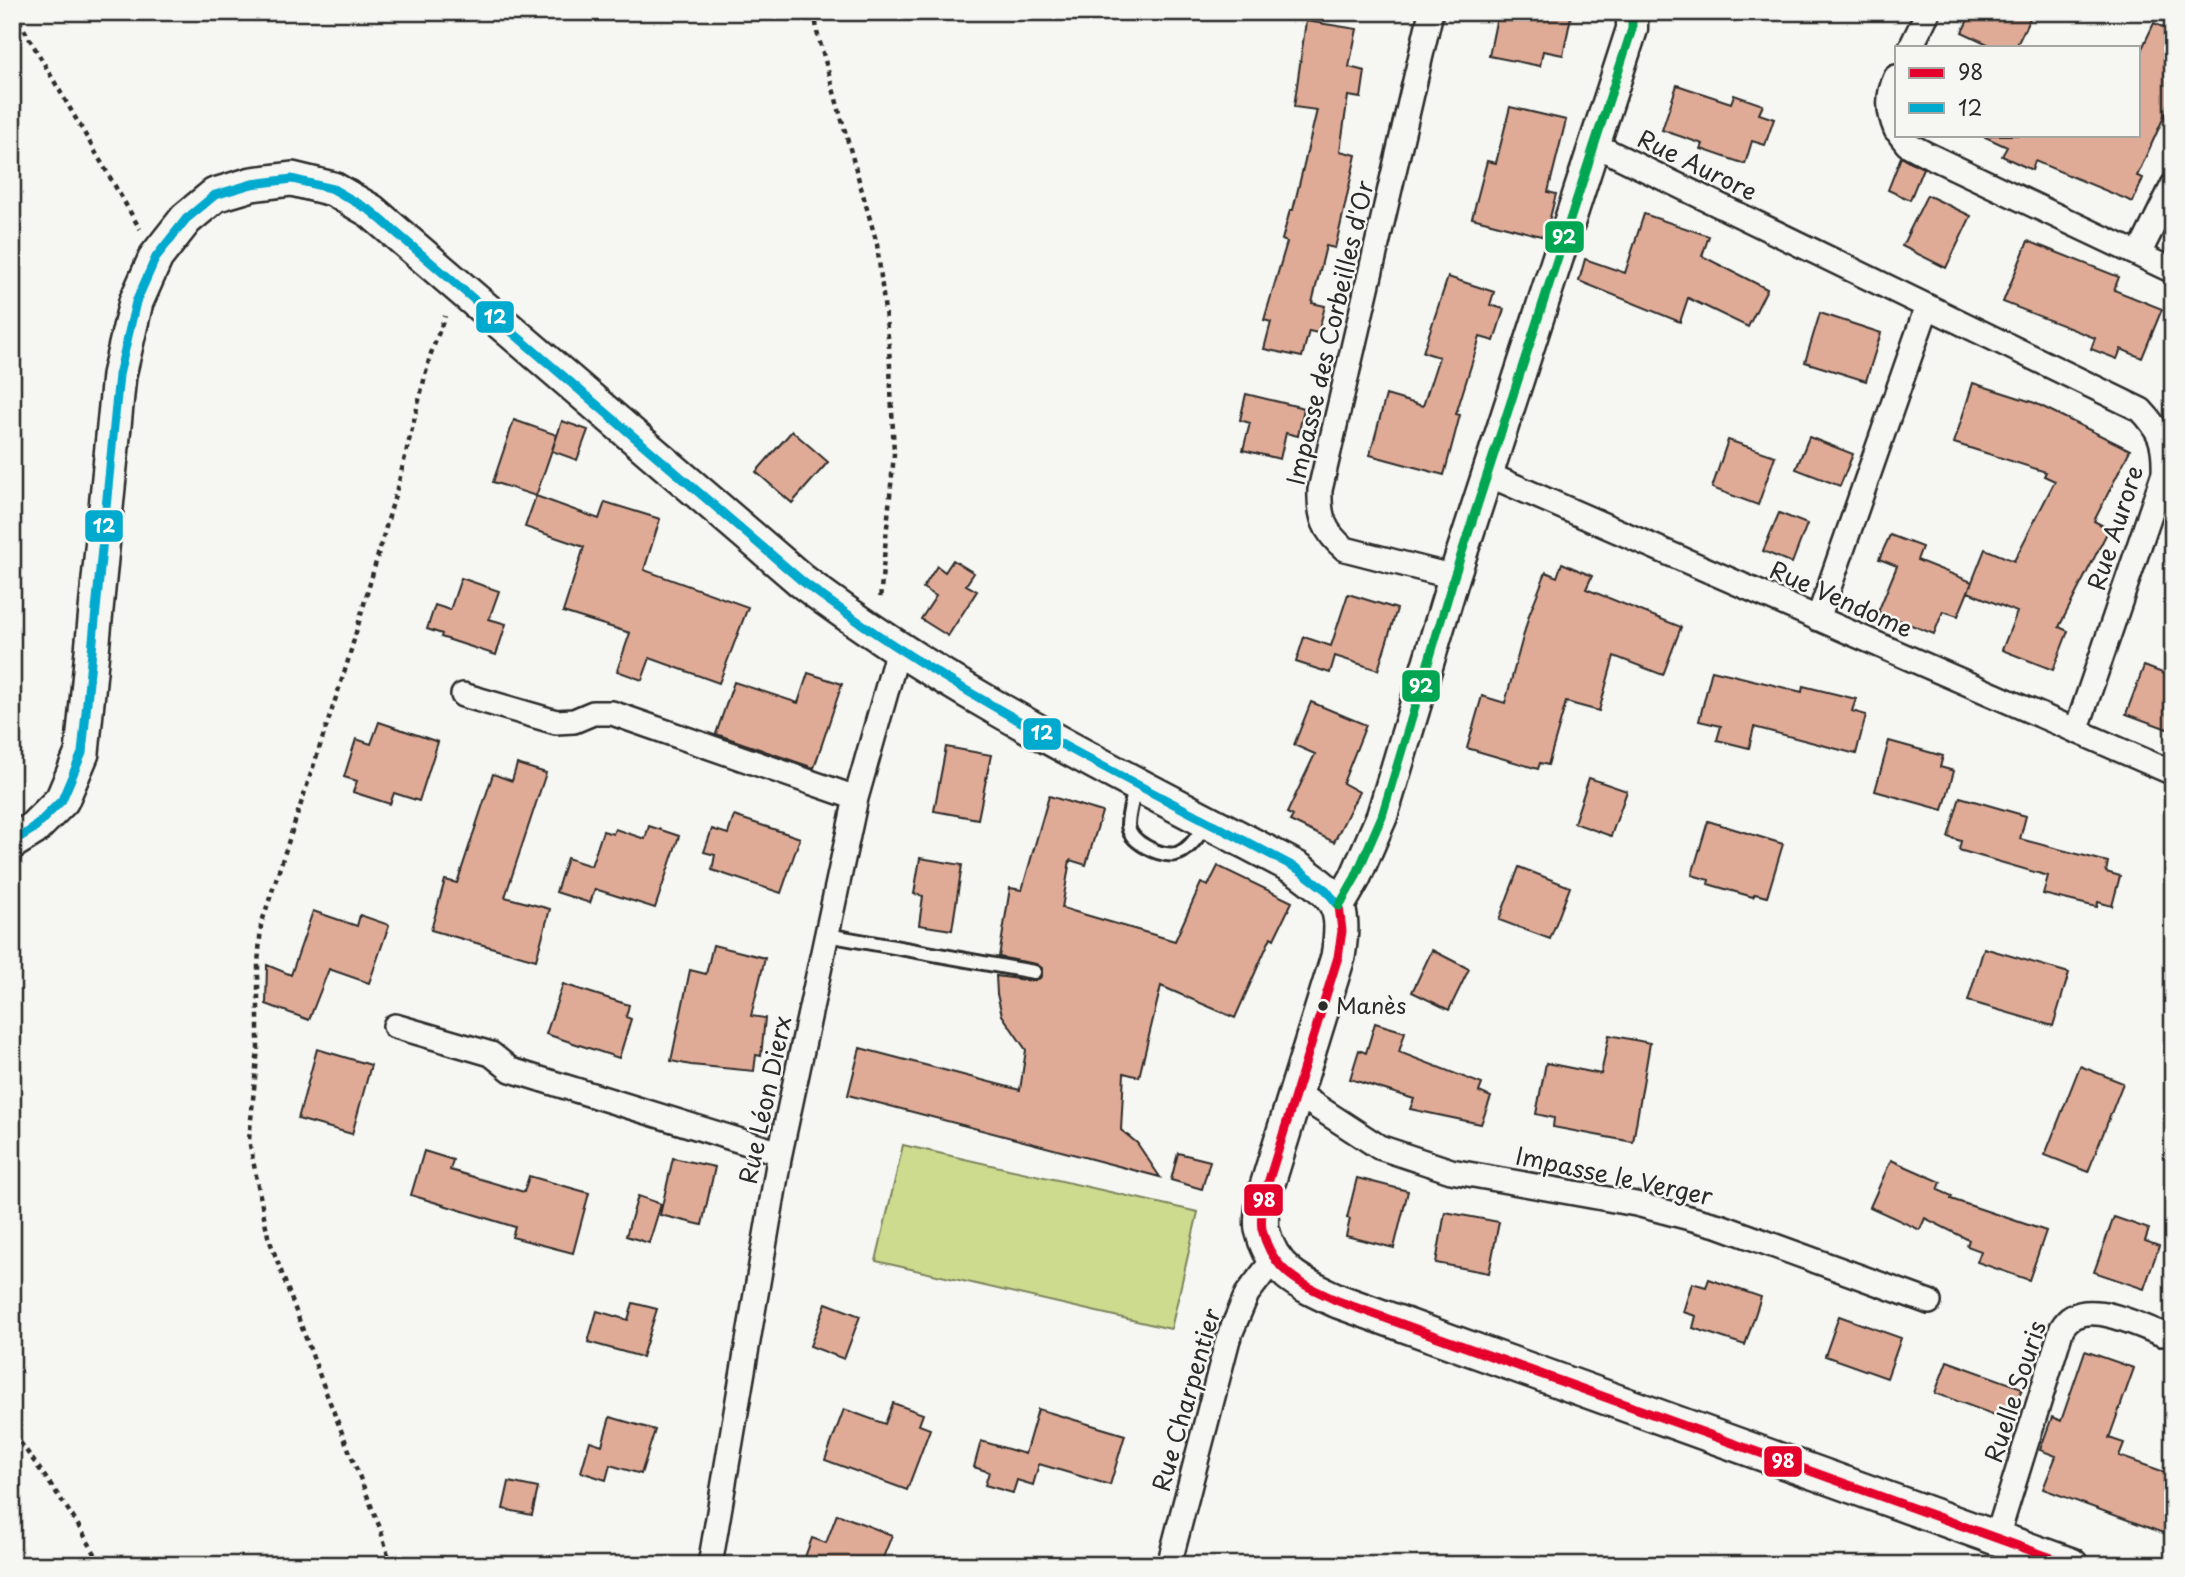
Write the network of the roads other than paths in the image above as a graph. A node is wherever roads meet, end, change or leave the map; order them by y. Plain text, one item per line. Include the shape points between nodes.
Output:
1 (1431, 12) edge
2 (1928, 12) edge
3 (1635, 18) edge
4 (1911, 46) edge
5 (1895, 79) edge
6 (1895, 127) edge
7 (1901, 136) edge
8 (1595, 145) junction
9 (2173, 185) edge
10 (2139, 254) junction
11 (2173, 271) edge
12 (1927, 307) junction
13 (1489, 475) junction
14 (1454, 577) junction
15 (1818, 619) junction
16 (887, 643) junction
17 (463, 695) dead end
18 (2076, 731) junction
19 (2173, 773) edge
20 (1135, 784) junction
21 (856, 798) junction
22 (1210, 822) junction
23 (12, 842) edge
24 (1339, 906) junction
25 (827, 935) junction
26 (1034, 972) dead end
27 (395, 1026) dead end
28 (1296, 1093) junction
29 (780, 1153) junction
30 (1275, 1259) junction
31 (1928, 1302) dead end
32 (2162, 1334) dead end
33 (1997, 1537) junction
34 (710, 1565) edge
35 (1169, 1565) edge
36 (2070, 1565) edge

1 - 14 street, Impasse des Corbeilles d'Or via 1320,490 1320,506 1331,538 1345,549
2 - 4 street
3 - 8 street
5 - 6 street via 1888,109
7 - 10 street via 1926,155
8 - 12 street, Rue Aurore
8 - 13 street
9 - 10 street
10 - 11 street
12 - 15 street
12 - 18 street, Rue Aurore via 2141,410 2162,442 2164,473
13 - 14 street
13 - 15 street, Rue Vendome
14 - 24 street via 1382,816
15 - 18 street, Rue Vendome
16 - 20 main road via 987,704
16 - 21 street, Rue Léon Dierx
16 - 23 main road via 802,581 372,211 333,189 292,179 252,184 215,195 186,219 156,257 136,302 119,375 82,753 62,800 33,829
17 - 21 street via 556,722 612,713
18 - 19 street, Rue Vendome
20 - 22 main road
20 - 22 lane via 1128,824 1137,842 1175,854 1186,849
21 - 25 street, Rue Léon Dierx
22 - 24 main road via 1298,869
24 - 28 main road via 1338,957
25 - 26 lane
25 - 29 street, Rue Léon Dierx
27 - 29 street via 491,1054 511,1070
28 - 30 main road via 1264,1196 1261,1227
28 - 31 street, Impasse le Verger via 1379,1147 1451,1171 1636,1204 1720,1226
29 - 34 street, Rue Léon Dierx
30 - 33 main road via 1298,1283 1338,1301
30 - 35 street, Rue Charpentier via 1247,1294 1228,1339
32 - 33 street, Ruelle Souris via 2102,1313 2076,1313 2067,1319
33 - 36 main road

